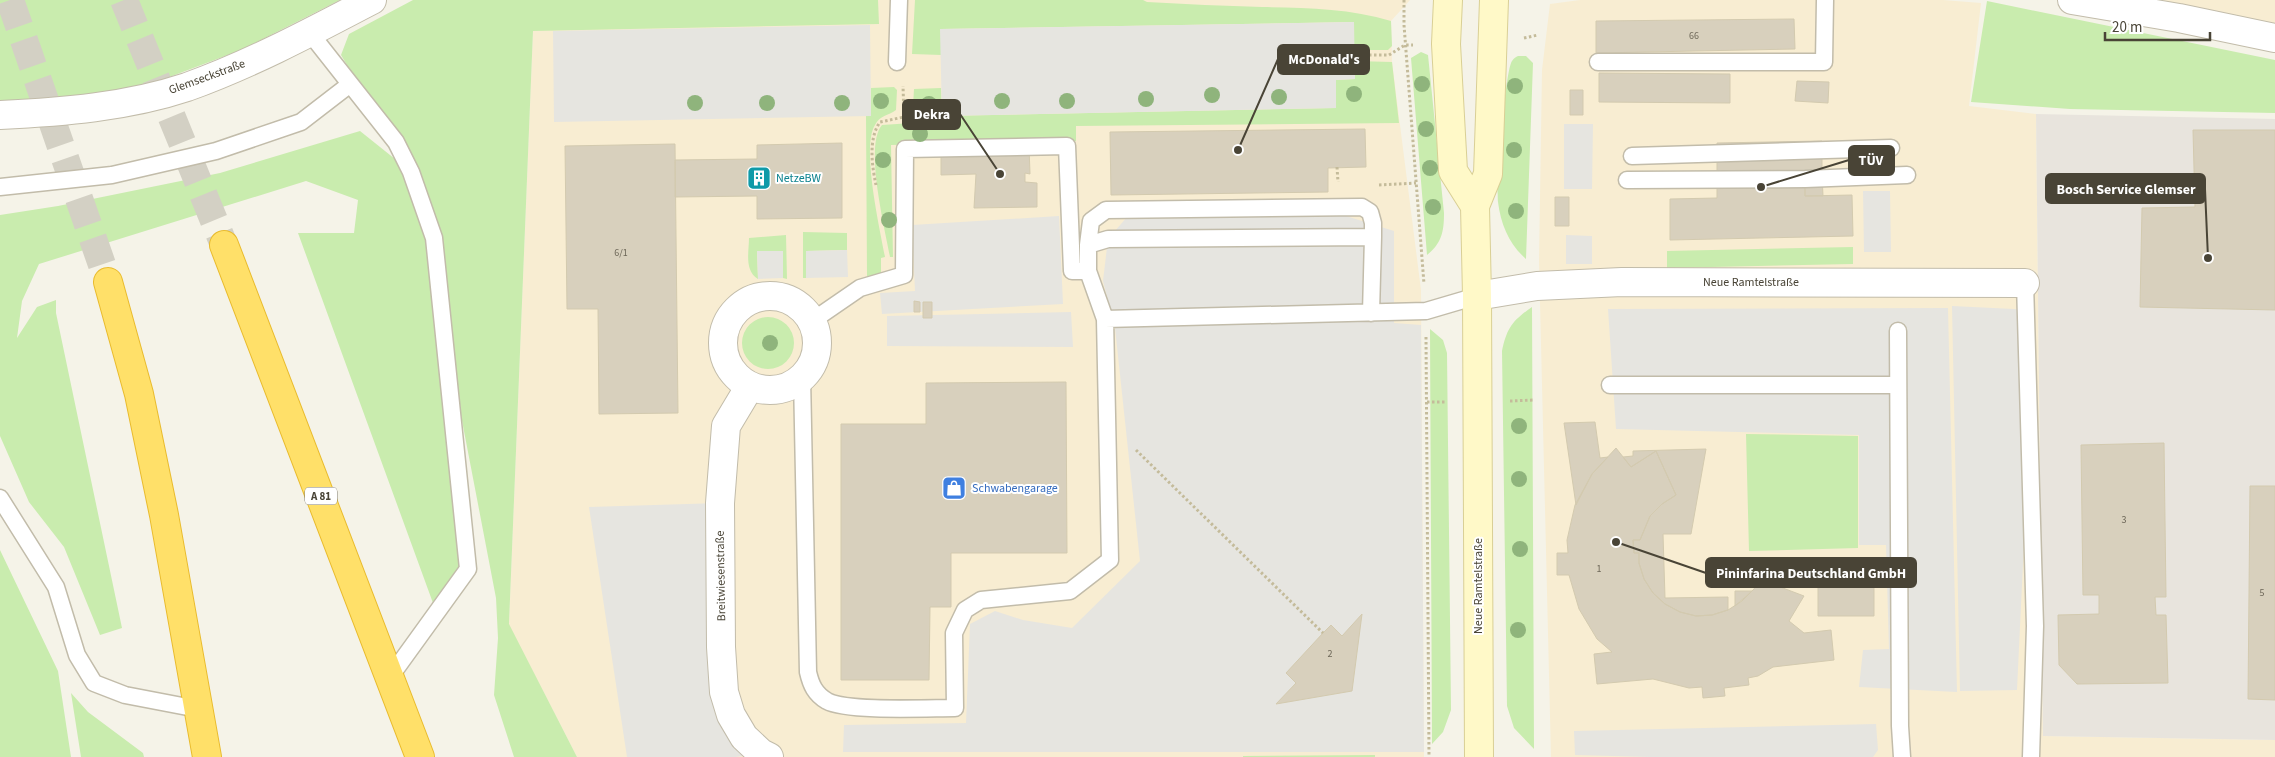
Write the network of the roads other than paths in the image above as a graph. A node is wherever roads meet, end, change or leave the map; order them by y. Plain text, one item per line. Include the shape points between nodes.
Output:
1 (372, 0) edge
2 (899, 0) edge
3 (1448, 0) edge
4 (1494, 0) edge
5 (1825, 0) edge
6 (2072, 0) edge
7 (2179, 9) edge
8 (310, 33) junction
9 (2275, 38) edge
10 (897, 62) dead end
11 (1598, 62) dead end
12 (349, 85) junction
13 (0, 115) edge
14 (1890, 148) dead end
15 (1632, 156) dead end
16 (1907, 175) dead end
17 (1626, 180) dead end
18 (0, 187) edge
19 (1475, 206) junction
20 (1373, 237) junction
21 (1088, 245) junction
22 (224, 246) tunnel mouth
23 (1088, 271) junction
24 (108, 282) tunnel mouth
25 (2024, 283) joint
26 (1477, 296) junction
27 (1372, 312) junction
28 (1105, 319) junction
29 (812, 321) junction
30 (1898, 331) dead end
31 (802, 376) junction
32 (1610, 385) dead end
33 (1898, 385) junction
34 (750, 386) junction
35 (0, 498) edge
36 (390, 677) junction
37 (198, 709) junction
38 (207, 757) edge
39 (420, 757) edge
40 (769, 757) edge
41 (1479, 757) edge
42 (1902, 757) edge
43 (2031, 757) edge

1 - 8 street, Glemseckstraße
2 - 10 lane
3 - 19 main road via 1446,44 1453,171
4 - 19 main road, Neue Ramtelstraße via 1488,174
5 - 11 lane via 1824,62
6 - 7 street
7 - 9 street
8 - 12 lane
8 - 13 street, Glemseckstraße via 257,59 185,87 115,105
12 - 18 lane via 301,122 216,151 112,175
12 - 36 lane via 396,142 411,172 434,238 468,569
14 - 15 lane
16 - 17 lane
19 - 26 main road, Neue Ramtelstraße
20 - 21 lane via 1108,239
20 - 21 lane via 1370,212 1362,207 1106,210 1090,221
20 - 27 lane
21 - 23 lane
22 - 36 highway, A 81
23 - 28 lane
23 - 29 lane via 1072,271 1067,146 905,149 904,275 860,288
24 - 37 highway via 139,394
25 - 26 street, Neue Ramtelstraße via 1622,282 1537,286
25 - 43 lane via 2036,626
26 - 27 lane via 1426,311
26 - 41 main road, Neue Ramtelstraße
27 - 28 lane
28 - 31 lane via 1110,560 1070,591 981,600 964,610 954,633 955,708 848,706 827,701 812,688 808,672
29 - 31 street via 817,343 810,367
29 - 34 street via 804,309 780,297 752,299 740,306 731,316 722,342 730,368
30 - 33 lane
31 - 34 street via 778,390
32 - 33 lane
33 - 42 lane
34 - 40 street, Breitwiesenstraße via 726,426 720,503 721,647 724,692 731,715 744,737
35 - 37 lane via 56,586 78,655 94,683 125,695
36 - 39 highway, A 81
37 - 38 highway

